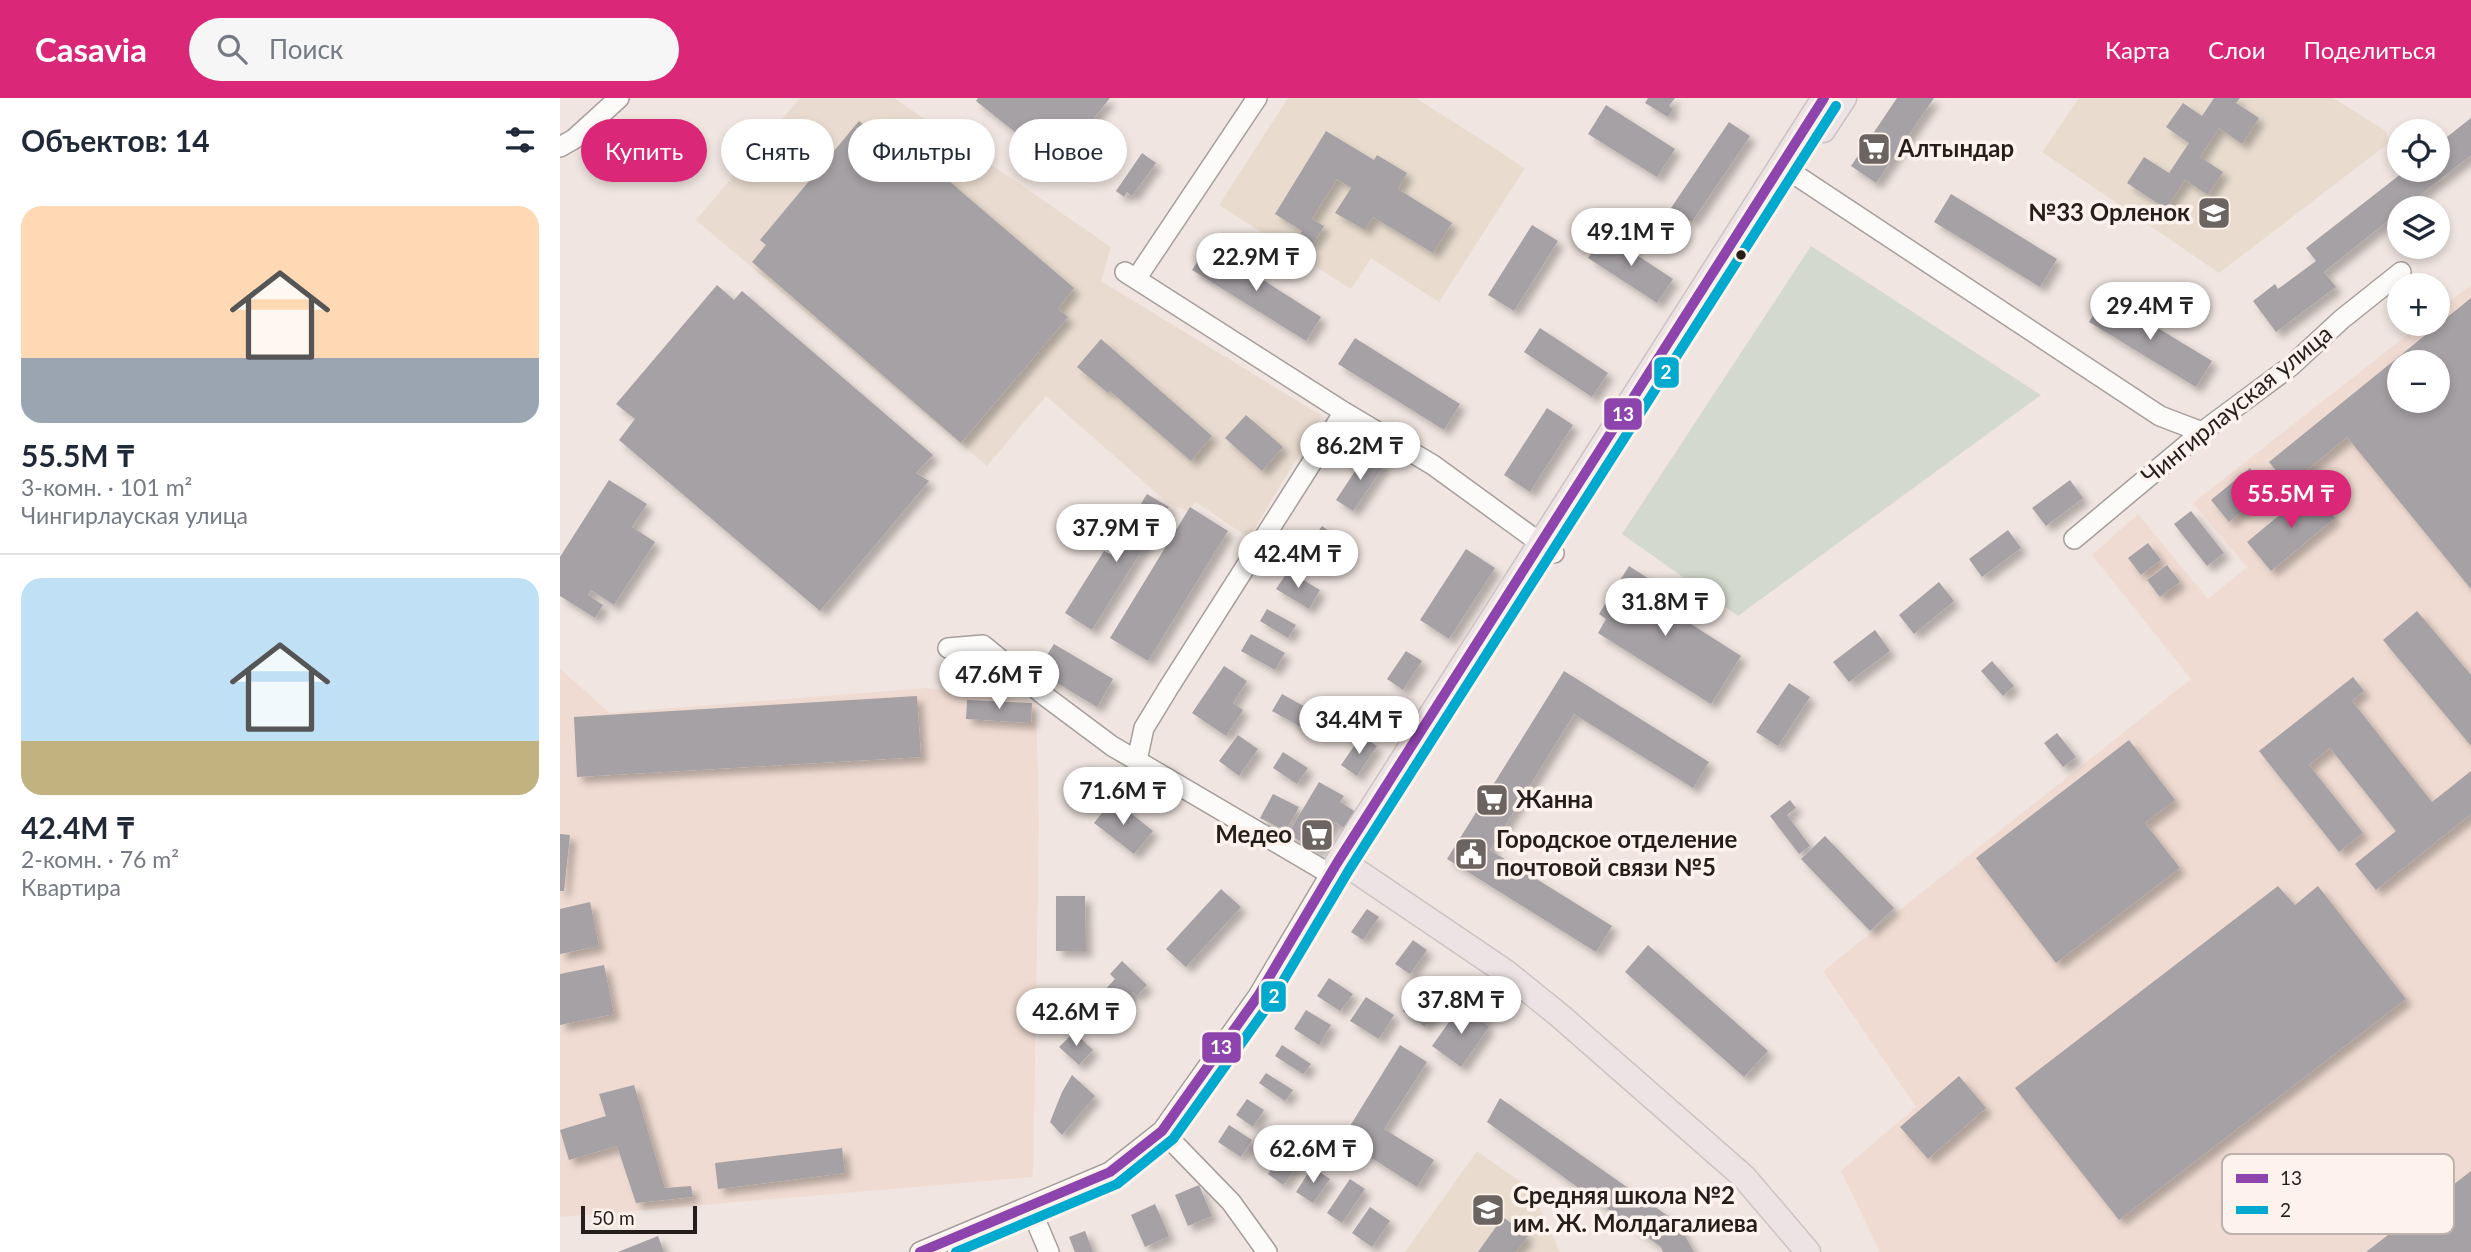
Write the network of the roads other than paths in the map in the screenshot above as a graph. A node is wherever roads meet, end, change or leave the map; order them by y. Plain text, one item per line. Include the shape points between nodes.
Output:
1 (619, 98) edge
2 (1257, 98) edge
3 (1824, 98) edge
4 (1844, 98) edge
5 (560, 147) edge
6 (1788, 170) junction
7 (2401, 272) dead end
8 (1344, 412) junction
9 (2202, 432) junction
10 (2074, 538) dead end
11 (1547, 549) junction
12 (948, 648) dead end
13 (1137, 760) junction
14 (1340, 868) junction
15 (1162, 1131) junction
16 (1030, 1207) junction
17 (920, 1252) edge
18 (1049, 1252) edge
19 (1267, 1252) edge
20 (1808, 1252) edge

1 - 5 street
2 - 8 street via 1130,276
3 - 6 main road
4 - 6 main road
6 - 9 street via 2160,416
6 - 11 main road
7 - 9 street, Чингирлауская улица via 2291,366
8 - 11 street via 1433,465
8 - 13 street via 1144,728
9 - 10 street, Чингирлауская улица
11 - 14 main road
12 - 13 street via 983,645 1112,746
13 - 14 street
14 - 15 street via 1258,996
14 - 20 main road via 1507,973 1559,1015 1744,1177
15 - 16 street via 1110,1172
15 - 19 street via 1231,1202
16 - 17 street
16 - 18 street

